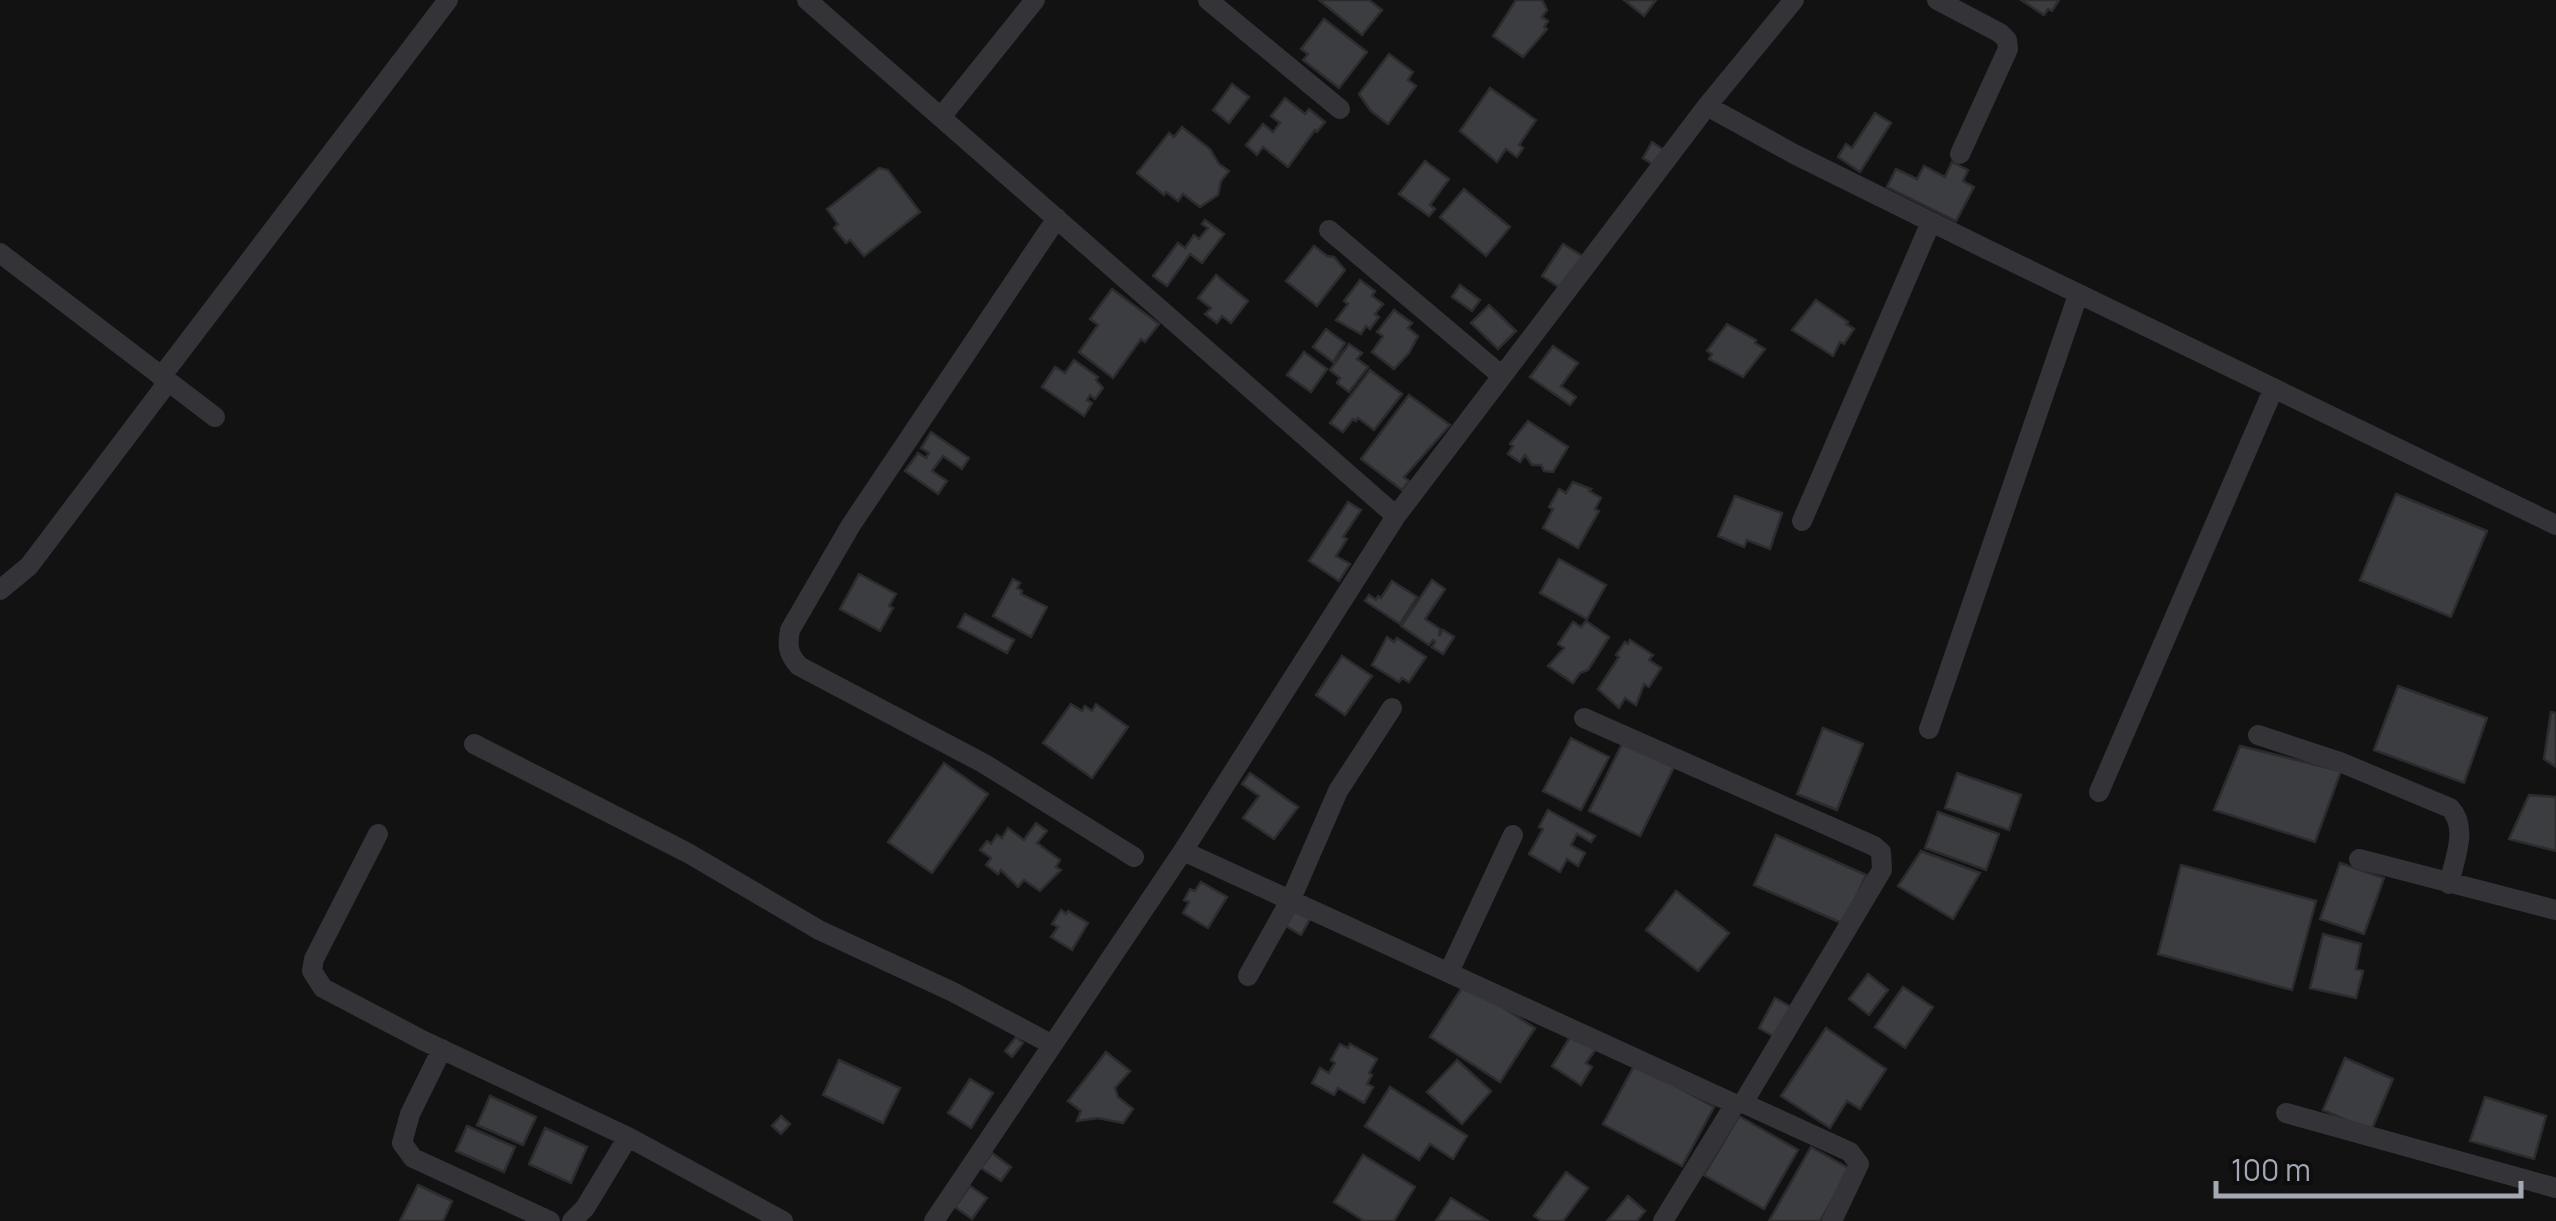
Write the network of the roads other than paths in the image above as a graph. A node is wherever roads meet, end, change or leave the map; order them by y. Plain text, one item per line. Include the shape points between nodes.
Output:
1 (448, 0) edge
2 (806, 0) edge
3 (1035, 0) edge
4 (1208, 0) edge
5 (1794, 0) edge
6 (1937, 0) edge
7 (1707, 106) junction
8 (1340, 109) dead end
9 (940, 118) junction
10 (1960, 154) dead end
11 (1056, 218) junction
12 (1930, 222) junction
13 (1329, 230) dead end
14 (0, 253) edge
15 (2078, 294) junction
16 (1502, 376) junction
17 (164, 379) junction
18 (2274, 390) junction
19 (214, 418) dead end
20 (1396, 516) junction
21 (1802, 521) dead end
22 (2556, 525) edge
23 (0, 590) edge
24 (1392, 708) dead end
25 (1584, 718) dead end
26 (1929, 729) dead end
27 (2258, 735) dead end
28 (474, 744) dead end
29 (2099, 792) dead end
30 (378, 834) dead end
31 (1514, 835) dead end
32 (1184, 851) junction
33 (1134, 857) dead end
34 (2359, 858) dead end
35 (2449, 884) junction
36 (1291, 899) junction
37 (2556, 910) edge
38 (1449, 972) junction
39 (1248, 976) dead end
40 (1052, 1044) junction
41 (442, 1049) junction
42 (1739, 1103) junction
43 (2286, 1113) dead end
44 (628, 1137) junction
45 (2556, 1188) edge
46 (550, 1221) edge
47 (572, 1221) edge
48 (783, 1221) edge
49 (934, 1221) edge
50 (1662, 1221) edge
51 (1832, 1221) edge

1 - 17 street
2 - 9 street
3 - 9 street
4 - 8 street
5 - 7 street
6 - 10 street via 2007,40
7 - 12 street
7 - 16 street
9 - 11 street
11 - 20 street
11 - 33 street via 861,509 787,645 799,666 983,763
12 - 15 street
12 - 21 street
13 - 16 street
14 - 17 street
15 - 18 street
15 - 26 street
16 - 20 street
17 - 19 street
17 - 23 street via 30,566
18 - 22 street
18 - 29 street
20 - 32 street
24 - 36 street via 1338,790
25 - 42 street via 1881,852 1882,870
27 - 35 street via 2450,808 2460,836
28 - 40 street via 688,853 819,930
30 - 41 street via 312,971 322,988
31 - 38 street
32 - 36 street
32 - 40 street
34 - 35 street
35 - 37 street
36 - 38 street
36 - 39 street
38 - 42 street
40 - 49 street
41 - 44 street
41 - 46 street via 402,1143 413,1158
42 - 50 street
42 - 51 street via 1856,1157 1857,1172
43 - 45 street
44 - 47 street
44 - 48 street

